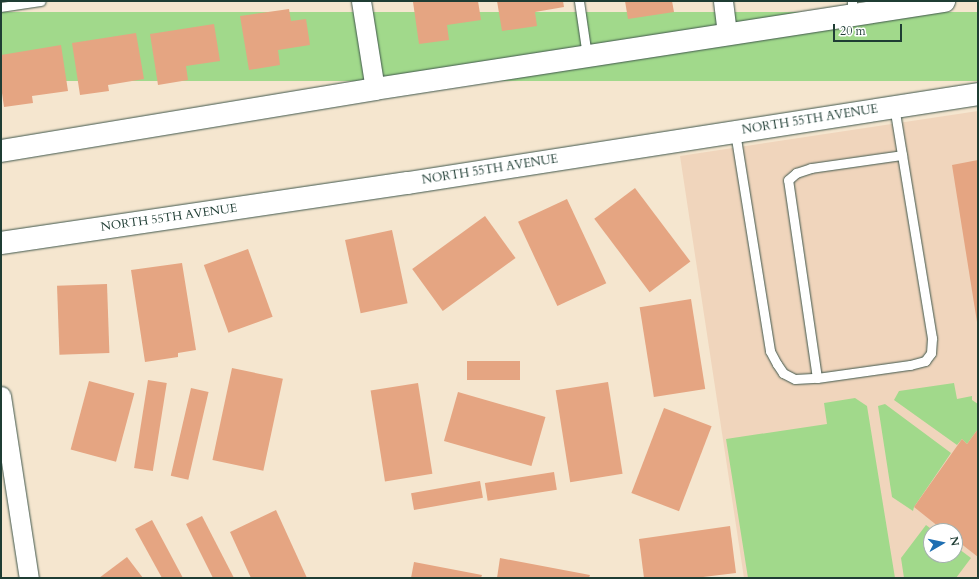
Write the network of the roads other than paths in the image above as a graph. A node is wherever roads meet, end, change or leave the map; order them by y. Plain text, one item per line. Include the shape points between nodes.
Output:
1 (41, 1) edge
2 (361, 1) edge
3 (579, 1) edge
4 (722, 1) edge
5 (944, 1) edge
6 (1, 7) edge
7 (852, 8) edge
8 (727, 35) junction
9 (588, 56) junction
10 (375, 89) junction
11 (978, 94) edge
12 (894, 107) junction
13 (735, 132) junction
14 (1, 151) edge
15 (902, 155) junction
16 (1, 243) edge
17 (817, 378) junction
18 (1, 396) edge
19 (29, 578) edge

1 - 6 lane
2 - 10 street
3 - 9 lane
4 - 8 street
5 - 7 street
7 - 8 street
8 - 9 street
9 - 10 street
10 - 14 street
11 - 12 street, NORTH 55TH AVENUE
12 - 13 street, NORTH 55TH AVENUE
12 - 15 lane
13 - 16 street, NORTH 55TH AVENUE
13 - 17 lane via 770,351 783,373 795,379
15 - 17 lane via 811,168 796,173 788,180
15 - 17 lane via 932,338 931,353 925,361 910,365
18 - 19 street

